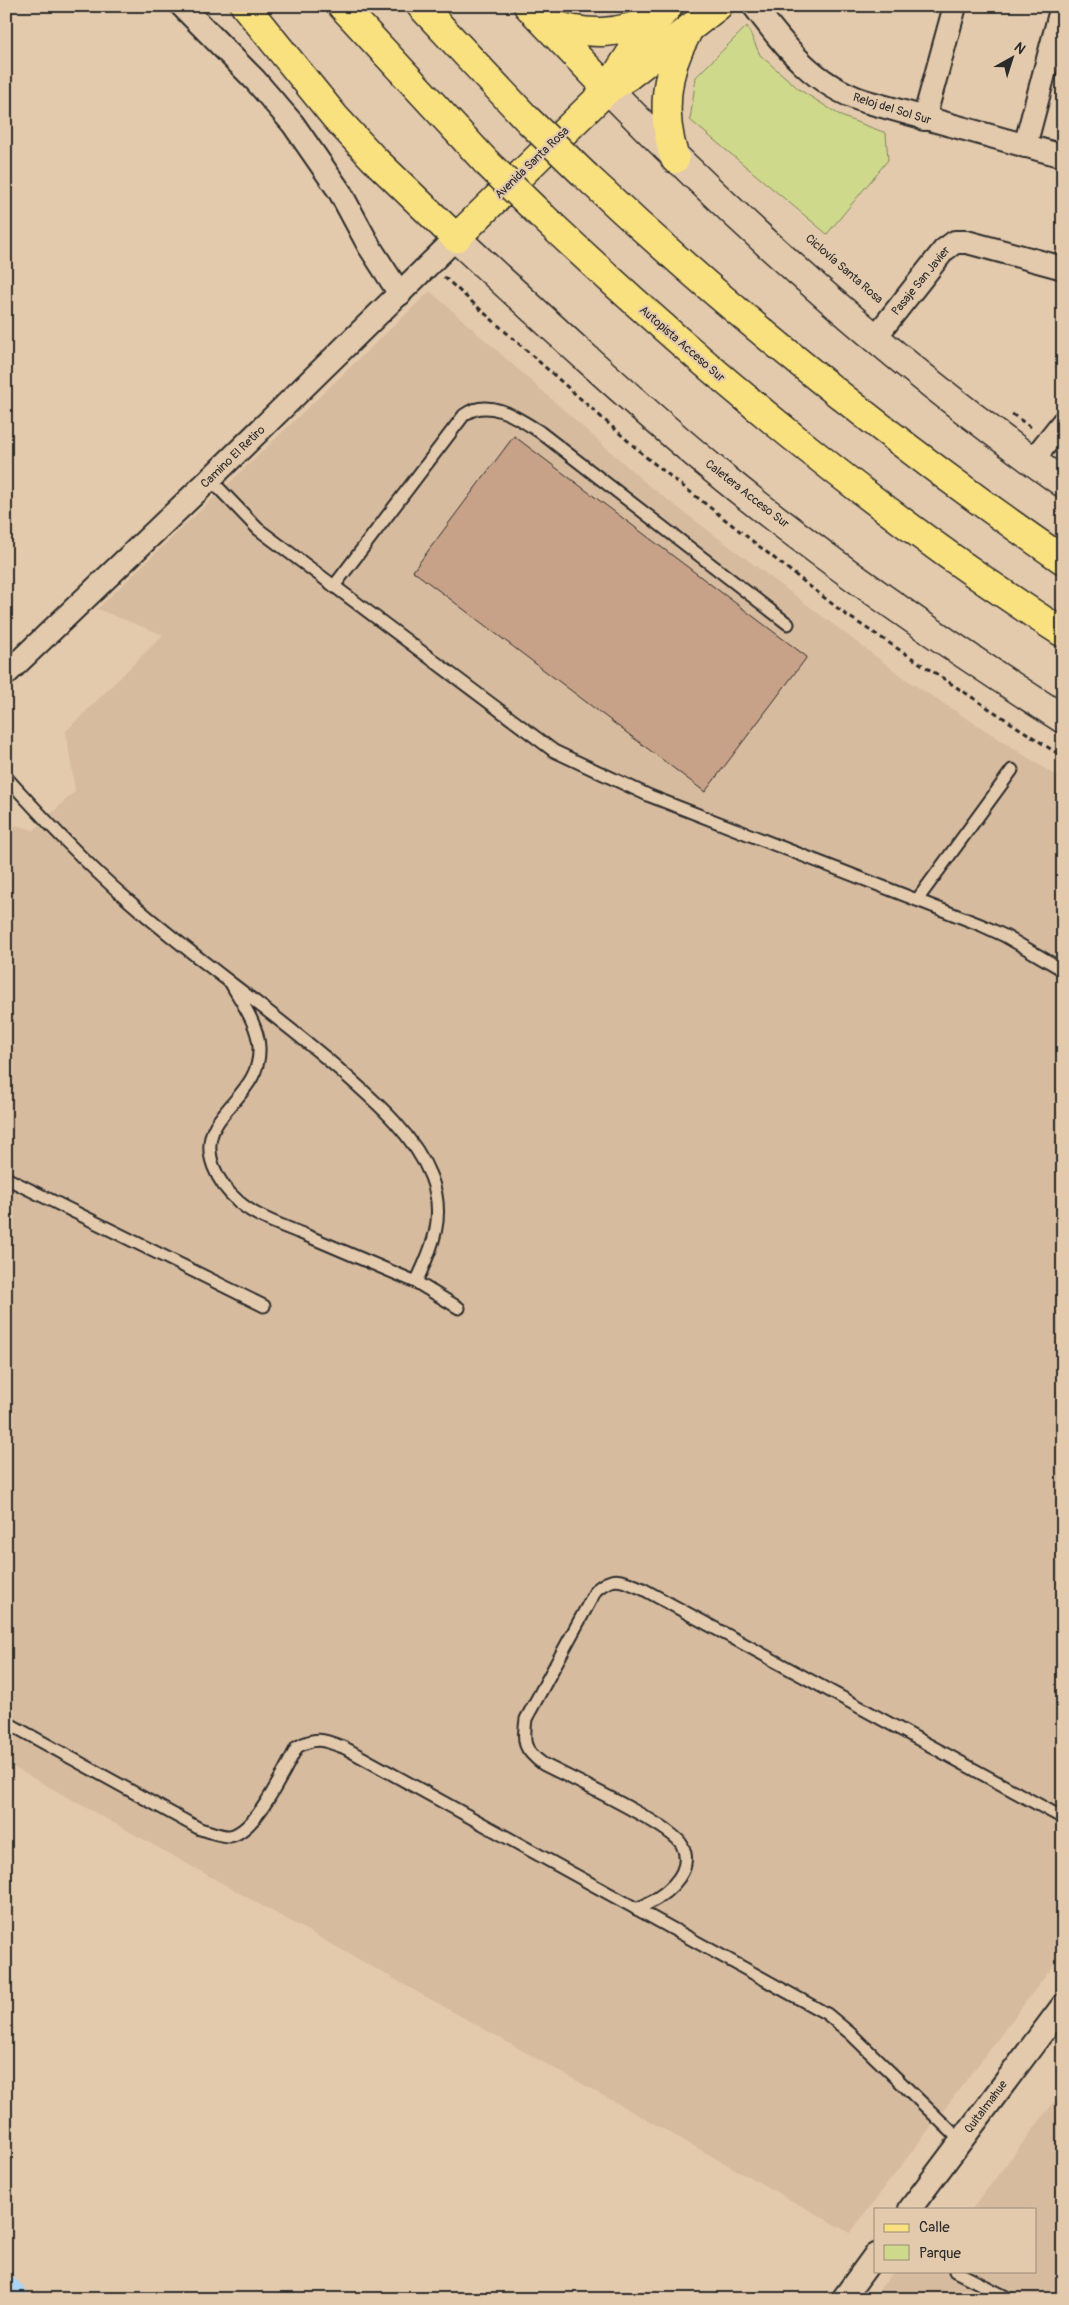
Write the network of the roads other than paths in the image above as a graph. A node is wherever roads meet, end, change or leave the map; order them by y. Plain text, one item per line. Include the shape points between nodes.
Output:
1 (182, 6) edge
2 (245, 6) edge
3 (342, 6) edge
4 (421, 6) edge
5 (718, 6) edge
6 (754, 6) edge
7 (955, 6) edge
8 (1062, 6) edge
9 (663, 12) edge
10 (537, 14) edge
11 (688, 30) junction
12 (608, 89) junction
13 (924, 119) junction
14 (1025, 146) junction
15 (1063, 156) edge
16 (675, 158) junction
17 (456, 238) junction
18 (1063, 268) edge
19 (400, 294) junction
20 (874, 339) junction
21 (1063, 422) edge
22 (1032, 462) junction
23 (210, 479) junction
24 (1063, 483) edge
25 (1063, 560) edge
26 (334, 586) junction
27 (788, 624) dead end
28 (1063, 633) edge
29 (6, 674) edge
30 (1063, 720) edge
31 (1012, 770) dead end
32 (6, 777) edge
33 (917, 900) junction
34 (1063, 970) edge
35 (230, 981) junction
36 (6, 1178) edge
37 (416, 1282) junction
38 (264, 1306) dead end
39 (459, 1308) dead end
40 (6, 1722) edge
41 (1063, 1818) edge
42 (636, 1909) junction
43 (1063, 2005) edge
44 (960, 2141) junction
45 (911, 2208) edge
46 (874, 2256) edge
47 (957, 2272) edge
48 (843, 2299) edge
49 (1010, 2299) edge

1 - 19 street via 293,124 340,192
2 - 17 main road via 335,117
3 - 28 main road, Autopista Acceso Sur, bridge via 487,163 680,344 822,460 939,548
4 - 25 main road, bridge via 528,120 586,176 784,353 923,461
5 - 11 main road, Avenida Santa Rosa
6 - 13 street, Reloj del Sol Sur via 796,57 822,81 849,96
7 - 13 street
8 - 14 street
9 - 10 main road via 629,29 600,33 574,30
9 - 12 main road, Avenida Santa Rosa via 632,49
10 - 12 main road
11 - 12 main road, Avenida Santa Rosa
11 - 16 main road via 673,62 666,98 666,123
12 - 16 main road
12 - 17 main road, Avenida Santa Rosa
13 - 14 street, Reloj del Sol Sur
14 - 15 street, Reloj del Sol Sur
16 - 20 main road
17 - 19 street, Camino El Retiro
17 - 30 main road, Caletera Acceso Sur via 597,369 725,478 889,601
18 - 20 street, Pasaje San Javier via 967,242 955,242 944,250
19 - 23 street, Camino El Retiro
20 - 22 main road
21 - 22 street
22 - 24 main road
23 - 26 lane via 258,529
23 - 29 street, Camino El Retiro
26 - 27 lane via 464,415 481,407 513,415 540,432
26 - 33 lane via 554,750 650,796
31 - 33 lane
32 - 35 lane via 128,900
33 - 34 lane via 1005,936
35 - 37 lane via 343,1073 409,1139 431,1177 438,1206 437,1229
35 - 37 lane via 254,1027 259,1047 248,1088 215,1126 210,1149 212,1167 240,1203 255,1212
36 - 38 lane
37 - 39 lane
40 - 42 lane via 200,1828 230,1836 242,1831 255,1819 297,1747 322,1739 345,1748
41 - 42 lane via 641,1588 620,1580 607,1581 596,1590 526,1719 524,1741 530,1754 543,1764 658,1824 682,1844 685,1858 680,1877 656,1901
42 - 44 lane via 827,2014
43 - 44 street, Quitalmahue
44 - 45 street, Quitalmahue
46 - 48 street
47 - 49 lane

